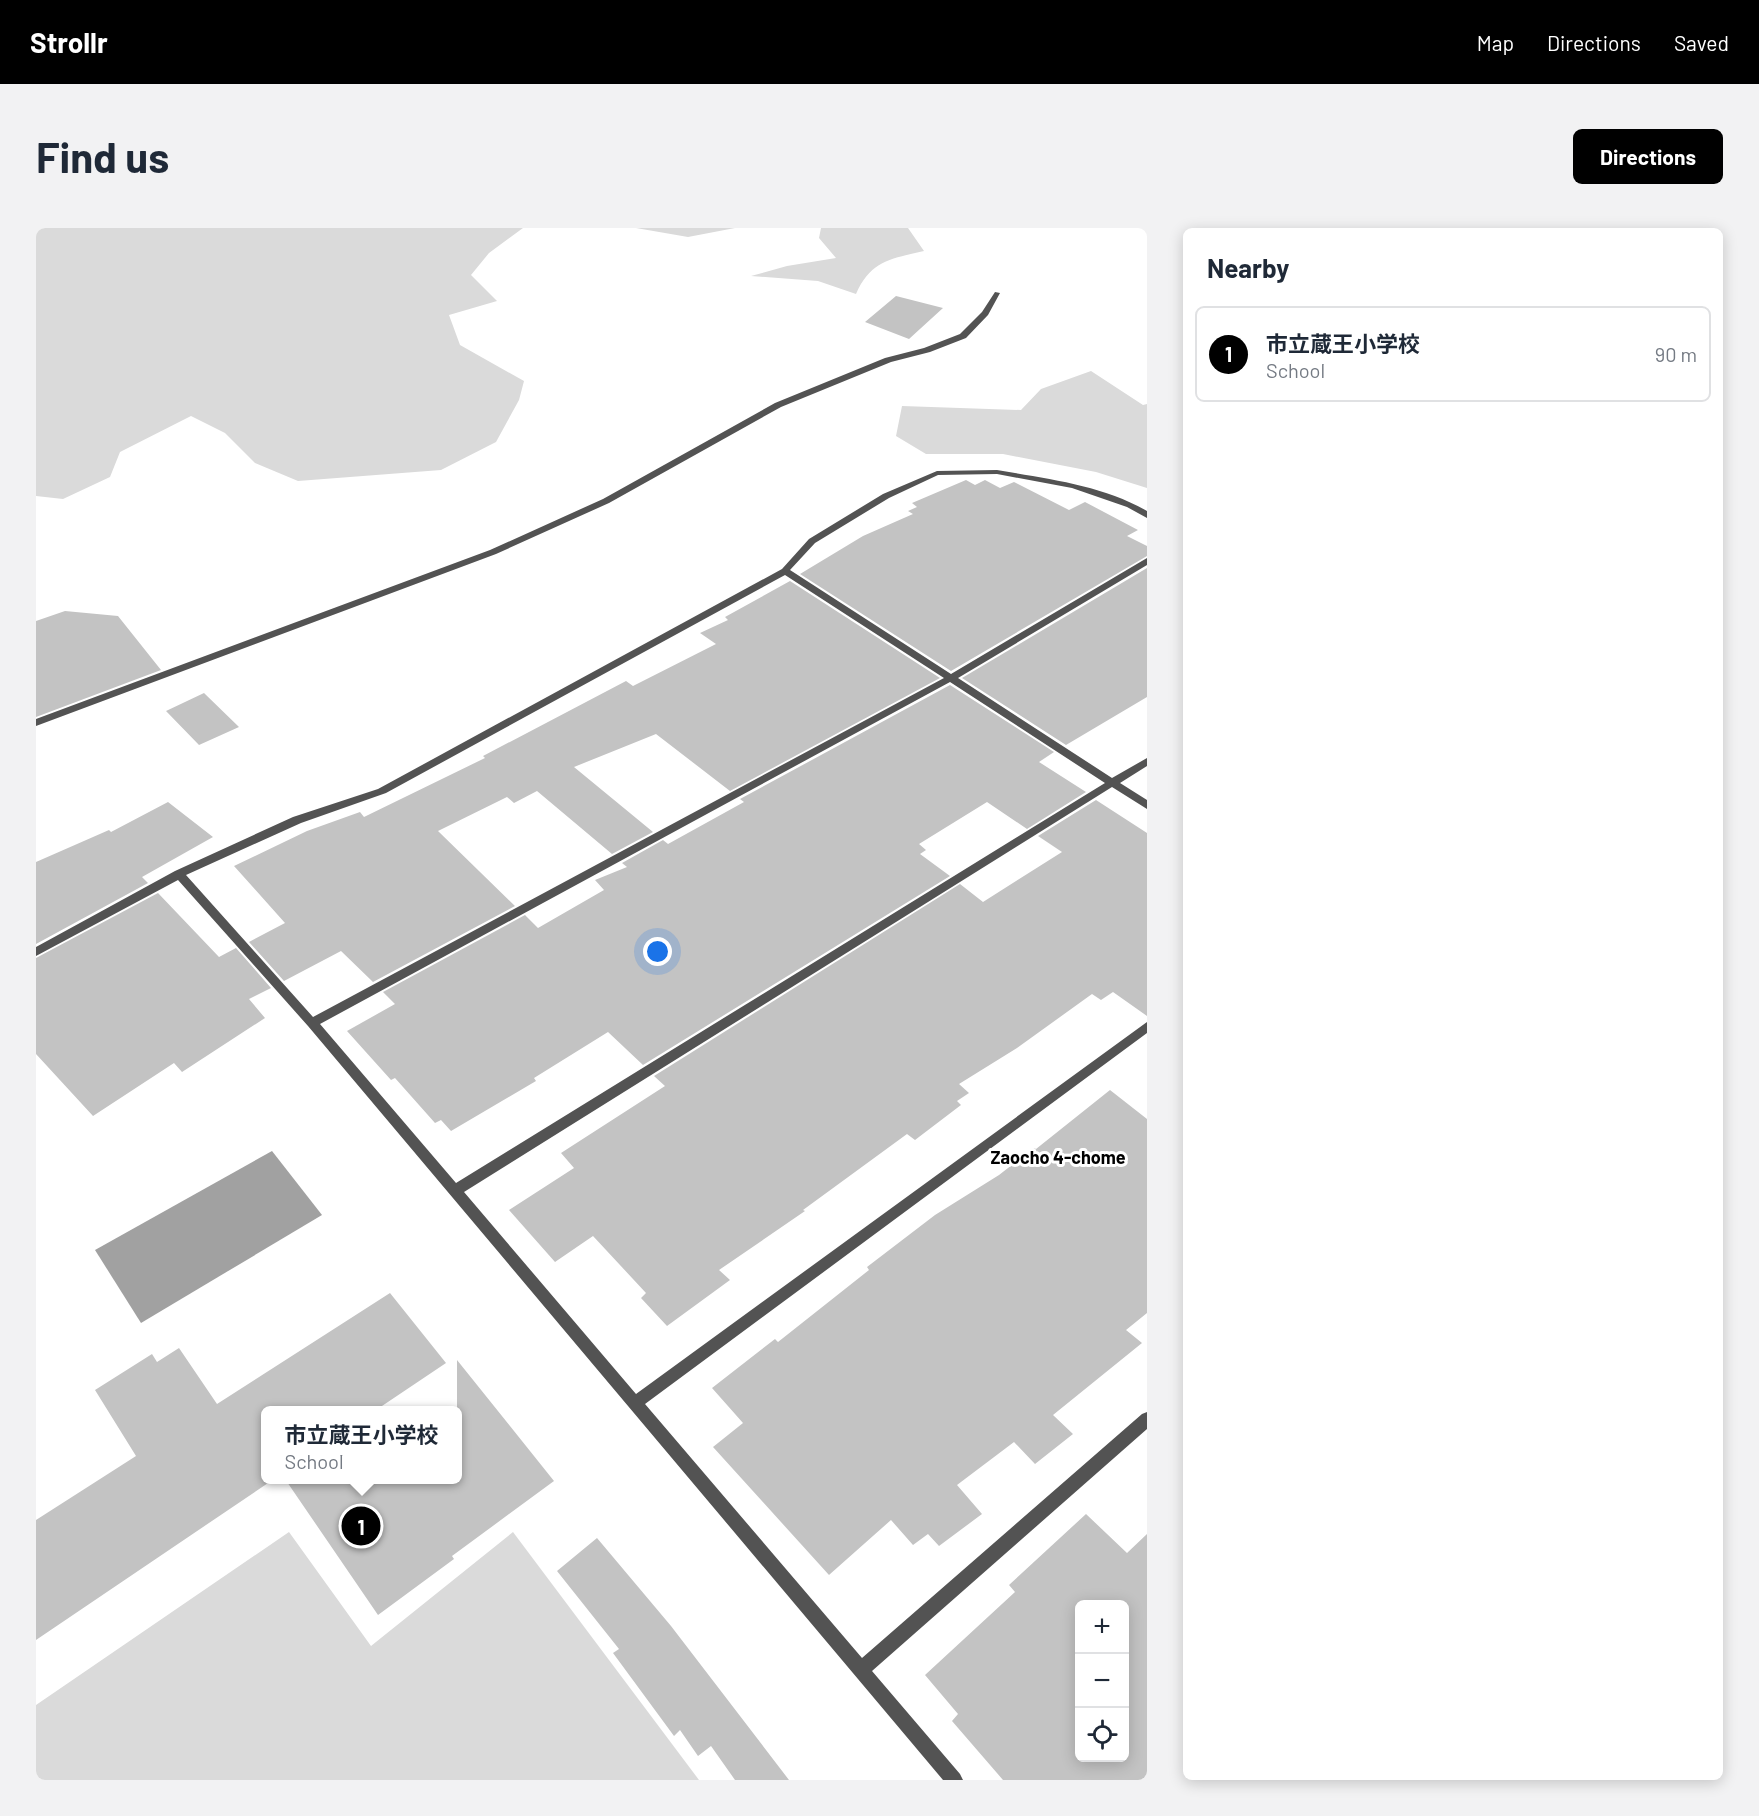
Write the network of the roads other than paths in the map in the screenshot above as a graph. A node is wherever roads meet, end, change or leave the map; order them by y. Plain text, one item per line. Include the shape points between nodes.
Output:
1 (997, 293) dead end
2 (1147, 515) edge
3 (1147, 561) edge
4 (785, 571) junction
5 (951, 678) junction
6 (36, 723) edge
7 (1147, 761) edge
8 (1113, 783) junction
9 (1147, 804) edge
10 (179, 874) junction
11 (36, 952) edge
12 (312, 1023) junction
13 (1147, 1027) edge
14 (455, 1191) junction
15 (635, 1403) junction
16 (1147, 1419) edge
17 (861, 1670) junction
18 (954, 1780) edge

1 - 6 street via 963,336 927,351 888,360 778,405 606,501 493,552
2 - 4 street via 1130,505 1074,486 997,472 937,473 886,496 812,541
3 - 5 street
4 - 5 street
4 - 10 street via 382,791 297,820
5 - 8 street
5 - 12 street
7 - 8 street
8 - 9 street
8 - 14 street
10 - 11 street
10 - 12 street
12 - 14 street
13 - 15 street
14 - 15 street
15 - 17 street
16 - 17 street
17 - 18 street

